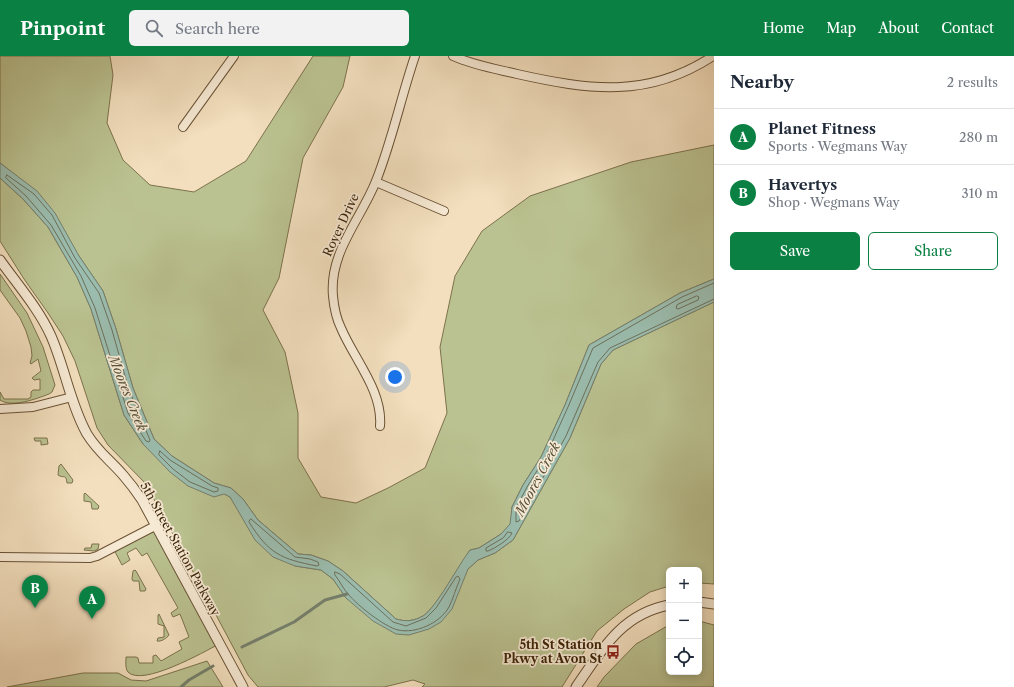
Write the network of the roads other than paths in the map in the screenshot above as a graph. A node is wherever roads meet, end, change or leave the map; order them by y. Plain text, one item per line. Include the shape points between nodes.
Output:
1 (234, 56) edge
2 (414, 56) edge
3 (453, 56) edge
4 (713, 56) edge
5 (183, 127) dead end
6 (376, 182) junction
7 (444, 211) dead end
8 (0, 260) edge
9 (72, 397) junction
10 (0, 409) edge
11 (380, 426) dead end
12 (155, 526) junction
13 (0, 557) edge
14 (702, 602) edge
15 (714, 604) edge
16 (666, 606) edge
17 (243, 687) edge
18 (576, 687) edge

1 - 5 street
2 - 6 street, Royer Drive
3 - 4 street via 529,77 604,88 626,88 667,79 688,71
6 - 7 street
6 - 11 street, Royer Drive via 341,248 335,269 333,294 341,329 376,396
8 - 9 street, 5th Street Station Parkway via 50,334
9 - 10 street via 33,407
9 - 12 street, 5th Street Station Parkway via 94,444 132,486
12 - 13 street via 90,558
12 - 17 street, 5th Street Station Parkway
14 - 15 street
16 - 18 street via 648,612 614,634

